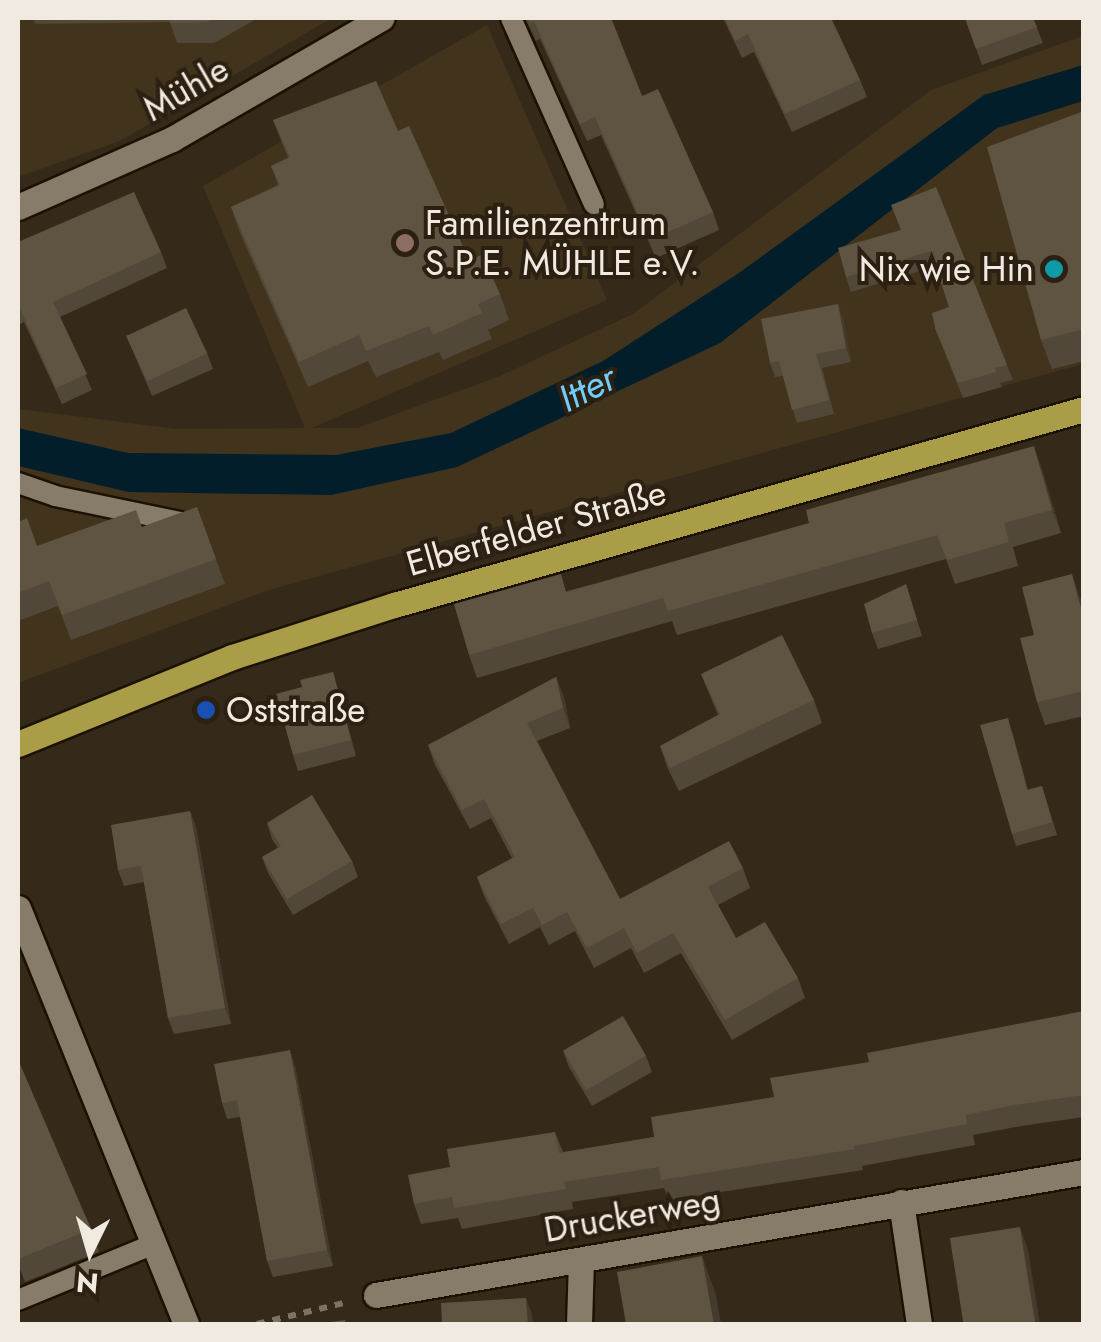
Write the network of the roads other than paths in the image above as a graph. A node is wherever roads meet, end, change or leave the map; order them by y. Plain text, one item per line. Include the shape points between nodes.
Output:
1 (382, 18) edge
2 (510, 18) edge
3 (594, 204) dead end
4 (18, 207) edge
5 (1084, 409) edge
6 (18, 484) edge
7 (180, 522) edge
8 (18, 744) edge
9 (18, 908) edge
10 (1084, 1172) edge
11 (901, 1202) junction
12 (154, 1244) junction
13 (581, 1260) junction
14 (376, 1295) road end
15 (18, 1300) edge
16 (186, 1324) edge
17 (579, 1324) edge
18 (919, 1324) edge

1 - 4 street, Mühle via 172,139
2 - 3 lane
5 - 8 main road, Elberfelder Straße via 358,616 232,657
6 - 7 lane
9 - 12 street
10 - 11 street, Druckerweg
11 - 13 street, Druckerweg
11 - 18 street
12 - 15 lane
12 - 16 street
13 - 14 street, Druckerweg
13 - 17 street

